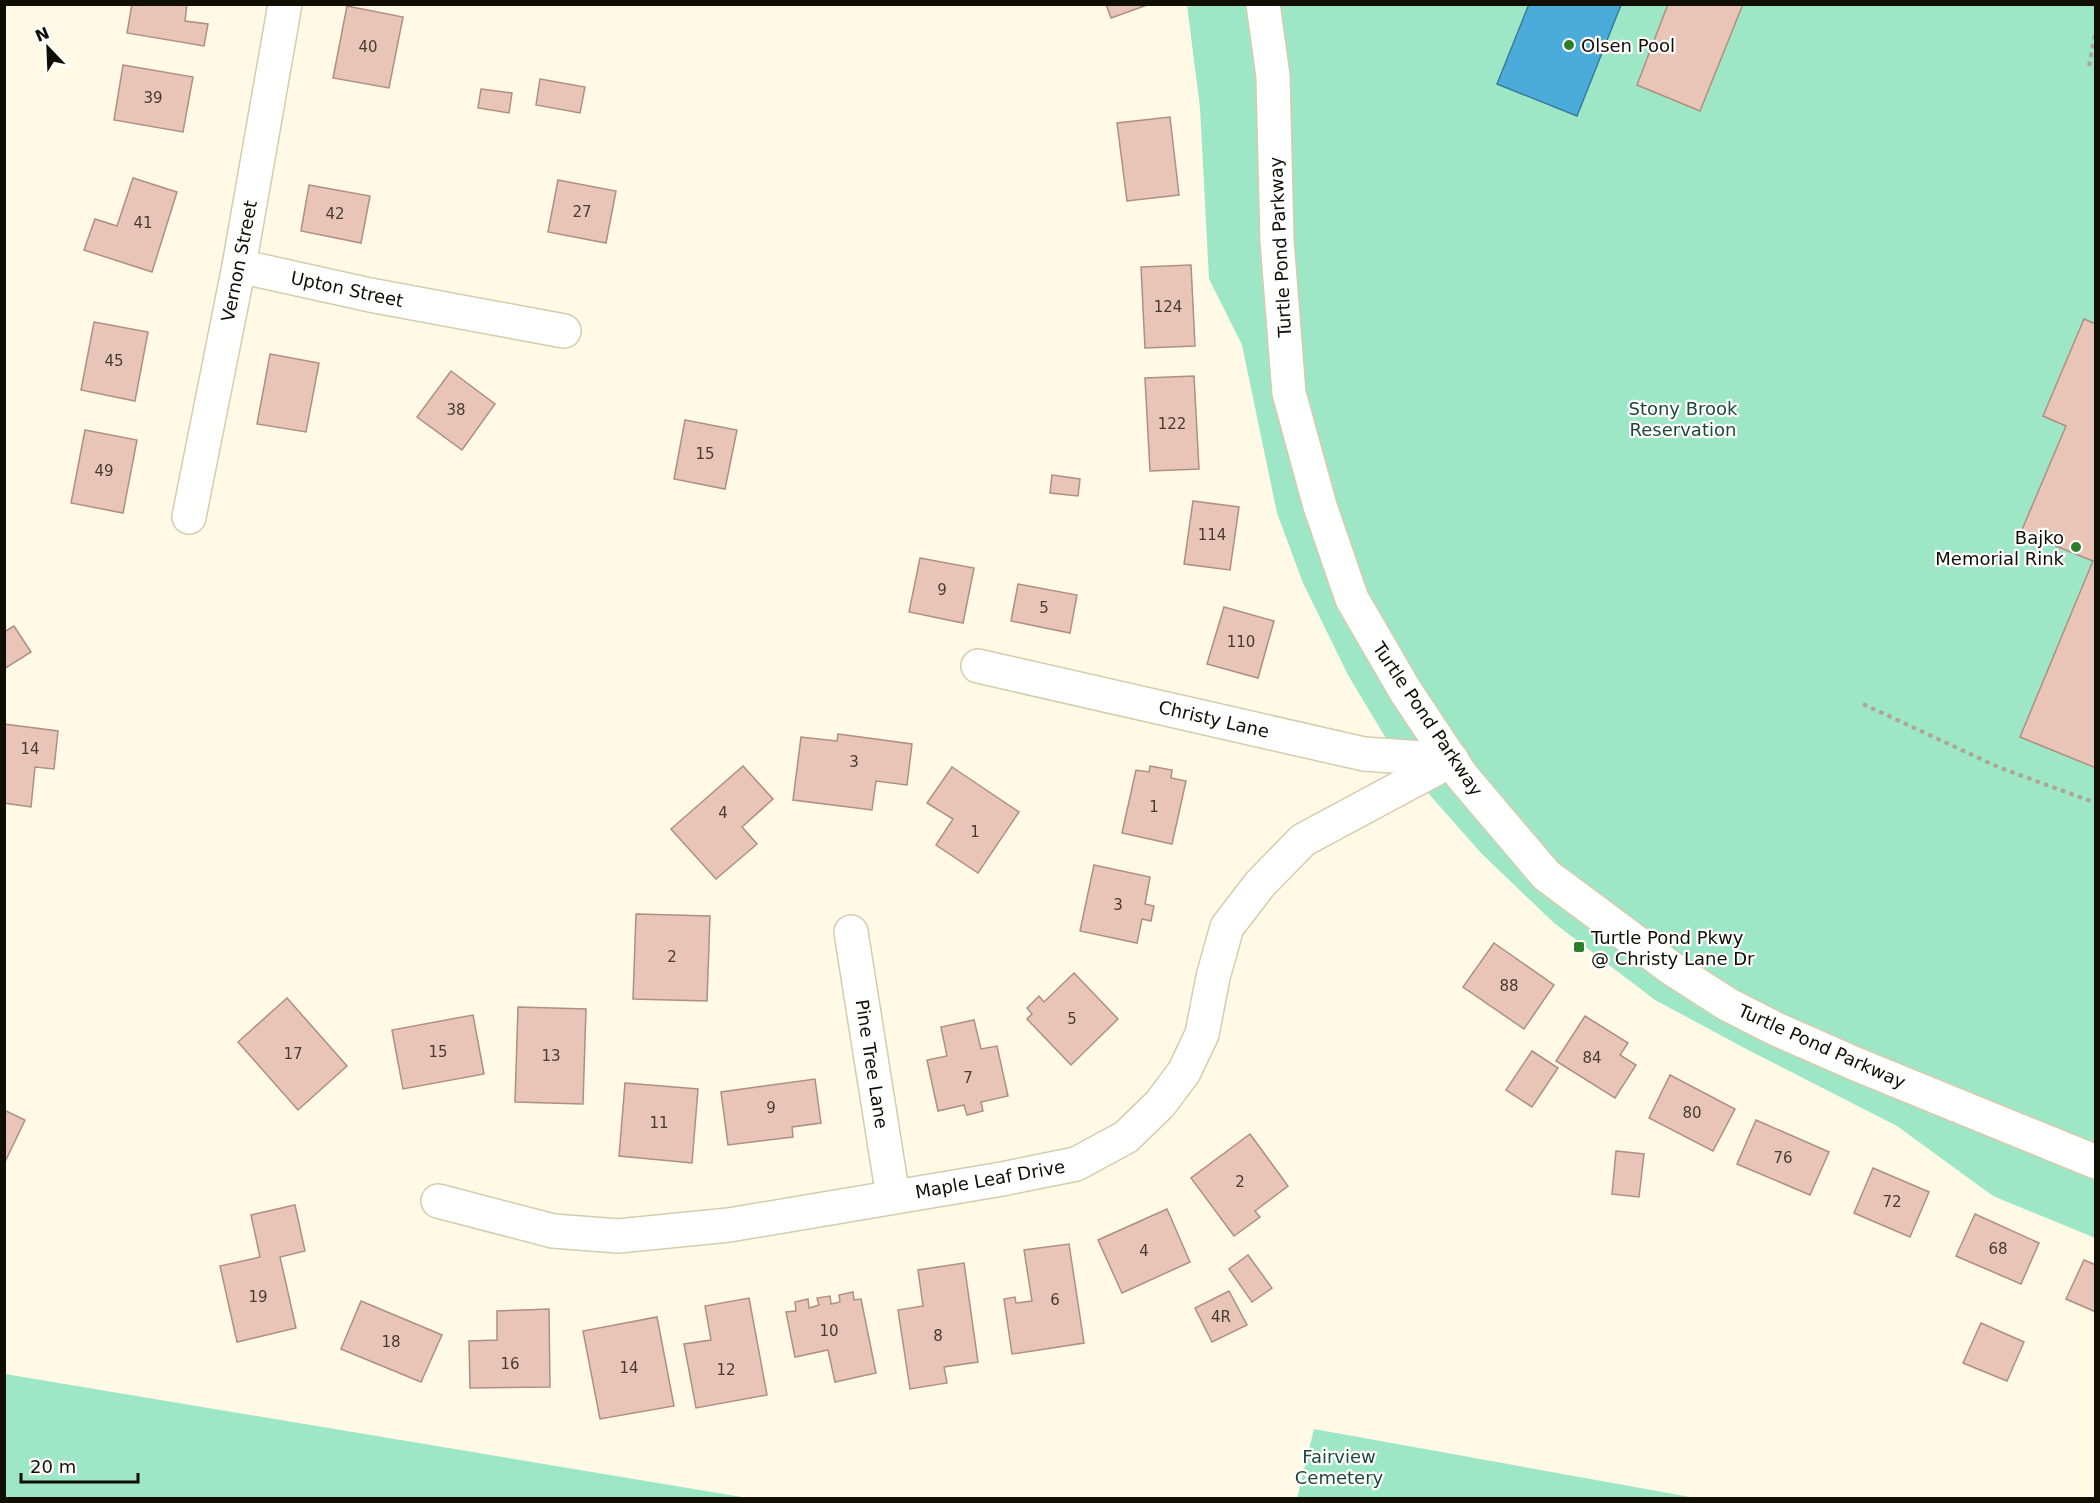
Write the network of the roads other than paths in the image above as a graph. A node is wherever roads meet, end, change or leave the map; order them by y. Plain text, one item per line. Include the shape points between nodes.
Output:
1 (285, 4) edge
2 (1263, 4) edge
3 (239, 266) junction
4 (564, 332) dead end
5 (189, 517) dead end
6 (978, 666) dead end
7 (1452, 760) junction
8 (851, 932) dead end
9 (2096, 1162) edge
10 (894, 1197) junction
11 (438, 1201) dead end

1 - 3 street, Vernon Street
2 - 7 street, Turtle Pond Parkway via 1273,76 1277,241 1289,393 1320,506 1352,599 1406,692
3 - 4 street, Upton Street
3 - 5 street, Vernon Street
6 - 7 street, Christy Lane via 1364,754
7 - 9 street, Turtle Pond Parkway via 1462,777 1546,875 1671,968 1727,1004 1848,1060
7 - 10 street, Maple Leaf Drive via 1303,840 1260,884 1227,927 1202,1034 1184,1072 1160,1104 1126,1137 1076,1164
8 - 10 street, Pine Tree Lane
10 - 11 street, Maple Leaf Drive via 729,1225 618,1236 553,1231

